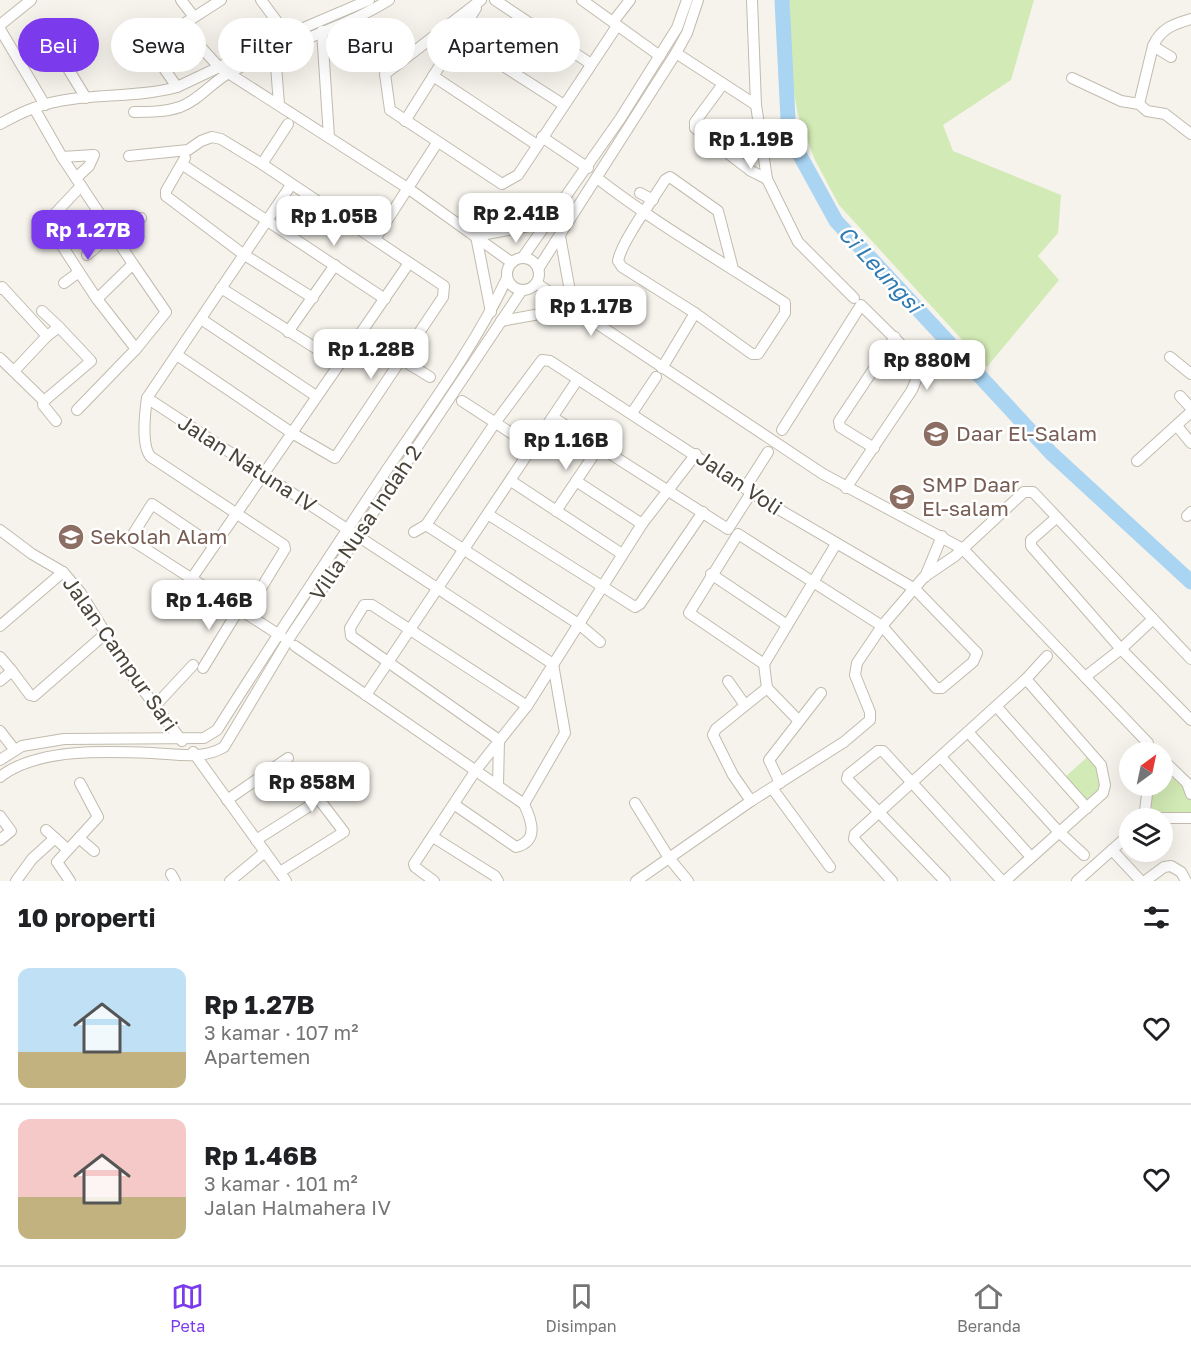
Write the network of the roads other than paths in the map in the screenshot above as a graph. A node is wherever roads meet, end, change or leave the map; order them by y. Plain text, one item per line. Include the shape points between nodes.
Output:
1 (31, 0) edge
2 (180, 0) edge
3 (221, 0) edge
4 (261, 0) edge
5 (369, 0) edge
6 (389, 0) edge
7 (481, 0) edge
8 (495, 0) edge
9 (630, 0) edge
10 (687, 0) edge
11 (698, 0) edge
12 (753, 0) edge
13 (588, 2) edge
14 (194, 17) junction
15 (275, 18) edge
16 (470, 18) edge
17 (1191, 19) edge
18 (314, 23) edge
19 (615, 24) junction
20 (0, 25) edge
21 (0, 30) edge
22 (322, 31) junction
23 (314, 35) edge
24 (1153, 46) junction
25 (206, 52) edge
26 (676, 53) junction
27 (660, 56) junction
28 (1171, 57) dead end
29 (218, 64) edge
30 (591, 64) junction
31 (70, 72) edge
32 (218, 72) edge
33 (222, 72) edge
34 (227, 72) edge
35 (277, 72) edge
36 (436, 72) edge
37 (513, 72) edge
38 (433, 76) junction
39 (1072, 78) dead end
40 (723, 84) junction
41 (177, 87) junction
42 (86, 98) junction
43 (1139, 104) junction
44 (279, 105) junction
45 (564, 105) junction
46 (756, 105) junction
47 (39, 106) junction
48 (134, 112) dead end
49 (405, 121) junction
50 (0, 124) edge
51 (288, 124) dead end
52 (1191, 134) edge
53 (329, 136) junction
54 (540, 141) junction
55 (437, 143) junction
56 (188, 150) junction
57 (129, 156) dead end
58 (62, 158) junction
59 (262, 164) junction
60 (183, 165) junction
61 (588, 168) junction
62 (597, 178) junction
63 (767, 179) junction
64 (79, 182) junction
65 (291, 185) junction
66 (409, 189) junction
67 (640, 193) dead end
68 (653, 200) junction
69 (646, 212) junction
70 (141, 218) dead end
71 (266, 221) junction
72 (550, 222) junction
73 (114, 235) junction
74 (476, 236) junction
75 (560, 236) junction
76 (375, 239) junction
77 (243, 254) junction
78 (87, 255) dead end
79 (523, 257) junction
80 (511, 262) junction
81 (409, 263) junction
82 (134, 264) junction
83 (335, 265) junction
84 (538, 268) junction
85 (733, 269) junction
86 (79, 272) junction
87 (507, 278) junction
88 (64, 283) dead end
89 (537, 283) junction
90 (221, 288) junction
91 (0, 289) edge
92 (522, 290) junction
93 (313, 298) junction
94 (854, 298) dead end
95 (97, 299) junction
96 (385, 299) junction
97 (573, 308) junction
98 (42, 311) dead end
99 (491, 312) junction
100 (695, 313) junction
101 (201, 319) junction
102 (501, 321) junction
103 (59, 327) junction
104 (288, 332) junction
105 (360, 334) junction
106 (47, 336) junction
107 (895, 337) junction
108 (136, 349) junction
109 (177, 355) junction
110 (1170, 357) dead end
111 (0, 358) edge
112 (402, 359) junction
113 (339, 363) junction
114 (15, 370) junction
115 (658, 373) junction
116 (1191, 374) edge
117 (430, 377) dead end
118 (578, 379) junction
119 (316, 396) junction
120 (1180, 396) dead end
121 (147, 398) junction
122 (44, 401) junction
123 (462, 401) dead end
124 (1191, 410) edge
125 (77, 411) dead end
126 (632, 413) junction
127 (554, 418) junction
128 (56, 421) dead end
129 (495, 423) junction
130 (1177, 426) junction
131 (782, 430) dead end
132 (292, 433) junction
133 (1191, 443) edge
134 (534, 447) junction
135 (599, 447) junction
136 (874, 448) junction
137 (768, 452) dead end
138 (696, 454) junction
139 (1137, 461) dead end
140 (263, 475) junction
141 (511, 481) junction
142 (576, 481) junction
143 (846, 488) junction
144 (668, 489) junction
145 (748, 490) junction
146 (556, 511) junction
147 (703, 512) junction
148 (237, 513) junction
149 (489, 515) junction
150 (1056, 518) junction
151 (642, 524) junction
152 (426, 525) junction
153 (414, 532) dead end
154 (351, 534) junction
155 (2, 536) edge
156 (942, 536) junction
157 (836, 544) junction
158 (214, 546) junction
159 (466, 549) junction
160 (963, 549) junction
161 (622, 554) junction
162 (63, 572) junction
163 (711, 574) junction
164 (924, 577) junction
165 (192, 578) junction
166 (813, 583) junction
167 (602, 588) junction
168 (915, 589) junction
169 (438, 590) junction
170 (243, 611) junction
171 (1153, 619) junction
172 (580, 625) junction
173 (787, 625) junction
174 (0, 626) edge
175 (882, 626) junction
176 (411, 630) junction
177 (105, 634) junction
178 (278, 634) junction
179 (600, 642) dead end
180 (291, 643) junction
181 (1121, 649) junction
182 (1047, 656) dead end
183 (0, 657) edge
184 (1191, 659) edge
185 (389, 662) junction
186 (553, 664) junction
187 (764, 664) junction
188 (12, 671) junction
189 (1085, 677) junction
190 (1026, 679) junction
191 (0, 681) edge
192 (728, 681) dead end
193 (767, 688) junction
194 (821, 693) dead end
195 (366, 695) junction
196 (745, 705) junction
197 (153, 706) junction
198 (526, 706) junction
199 (996, 706) junction
200 (798, 720) junction
201 (1191, 720) edge
202 (0, 731) edge
203 (968, 732) junction
204 (181, 739) junction
205 (499, 740) junction
206 (1144, 742) edge
207 (14, 749) junction
208 (196, 755) junction
209 (941, 757) junction
210 (288, 758) dead end
211 (0, 760) edge
212 (1173, 769) edge
213 (476, 770) junction
214 (0, 777) edge
215 (305, 781) dead end
216 (80, 783) dead end
217 (913, 783) junction
218 (1189, 784) edge
219 (498, 785) junction
220 (776, 785) junction
221 (227, 800) junction
222 (751, 801) junction
223 (635, 803) dead end
224 (524, 804) junction
225 (454, 805) junction
226 (308, 807) dead end
227 (1087, 808) junction
228 (880, 813) junction
229 (0, 816) edge
230 (1173, 818) edge
231 (1191, 818) edge
232 (46, 830) dead end
233 (1058, 831) junction
234 (433, 837) junction
235 (55, 838) junction
236 (79, 838) junction
237 (0, 840) edge
238 (256, 840) junction
239 (1119, 844) edge
240 (67, 849) junction
241 (1112, 850) junction
242 (94, 851) dead end
243 (265, 852) junction
244 (1084, 855) dead end
245 (1031, 856) junction
246 (669, 858) junction
247 (830, 867) dead end
248 (283, 877) edge
249 (16, 881) edge
250 (70, 881) edge
251 (230, 881) edge
252 (434, 881) edge
253 (498, 881) edge
254 (636, 881) edge
255 (688, 881) edge
256 (892, 881) edge
257 (945, 881) edge
258 (1004, 881) edge
259 (1077, 881) edge
260 (1143, 881) edge
261 (1186, 881) edge

1 - 20 street
2 - 14 street
3 - 14 street
4 - 15 street
5 - 18 street
6 - 22 street
7 - 16 street
7 - 49 street via 384,74 390,110
8 - 30 street
9 - 19 street
10 - 27 street via 681,21
11 - 26 street
12 - 46 street
13 - 19 street
14 - 41 street via 157,41 153,48
17 - 24 street via 1171,25 1160,33
19 - 27 street
19 - 30 street
21 - 47 street
22 - 23 street
22 - 53 street
24 - 28 street
24 - 43 street
25 - 29 street
26 - 40 street
26 - 62 street
27 - 61 street
30 - 45 street
31 - 42 street
32 - 41 street
33 - 48 street via 193,101 180,107
34 - 44 street
35 - 44 street
36 - 38 street
37 - 45 street
38 - 49 street
38 - 54 street
39 - 43 street via 1121,101
40 - 46 street
40 - 63 street via 695,122 695,128
41 - 42 street
42 - 47 street
43 - 52 street via 1147,111 1165,114
44 - 53 street
45 - 54 street
46 - 63 street
47 - 50 street
47 - 58 street
49 - 55 street
51 - 59 street
53 - 66 street
54 - 55 street via 518,174 502,184
54 - 61 street
55 - 66 street
56 - 57 street
56 - 59 street via 212,137
56 - 60 street
58 - 64 street
58 - 64 street via 94,155
59 - 65 street
60 - 71 street
60 - 77 street via 166,196
61 - 72 street
62 - 69 street
62 - 75 street
63 - 94 street via 798,242
64 - 73 street
64 - 86 street via 47,222
65 - 71 street
65 - 76 street
66 - 74 street
66 - 76 street
67 - 68 street
68 - 69 street
68 - 85 street via 670,177 713,206 722,218
69 - 85 street
69 - 100 street via 619,252 618,261
70 - 73 street
71 - 77 street
71 - 83 street
72 - 74 street
72 - 79 street
73 - 78 street
73 - 82 street
74 - 80 street
74 - 99 street
75 - 84 street
75 - 97 street
76 - 81 street
77 - 90 street
77 - 93 street
79 - 80 street
79 - 84 street
80 - 87 street
81 - 96 street
81 - 112 street via 444,286 443,297
82 - 95 street
82 - 108 street via 166,312
83 - 93 street
83 - 96 street
84 - 89 street
85 - 100 street via 786,306 763,351 752,354
86 - 88 street
86 - 95 street
87 - 92 street
87 - 99 street, Villa Nusa Indah 2
89 - 92 street
89 - 97 street
90 - 101 street
90 - 104 street
91 - 106 street via 22,306
92 - 102 street, Villa Nusa Indah 2
93 - 104 street
95 - 108 street
96 - 105 street
97 - 102 street
97 - 115 street
98 - 103 street
99 - 154 street, Villa Nusa Indah 2
100 - 115 street
101 - 109 street
101 - 119 street
102 - 154 street, Villa Nusa Indah 2
103 - 106 street
103 - 122 street via 91,361
104 - 113 street
105 - 112 street
105 - 113 street
106 - 114 street
107 - 131 street via 861,305
107 - 136 street via 921,362 922,369
107 - 136 street via 839,421 840,427
108 - 125 street
109 - 121 street
109 - 132 street
110 - 116 street
111 - 114 street
112 - 117 street
112 - 132 street via 335,458
113 - 119 street
114 - 122 street
115 - 126 street
115 - 143 street
118 - 126 street, Jalan Voli
118 - 127 street
118 - 129 street, Jalan Voli via 550,361 539,362
119 - 132 street
120 - 124 street
121 - 140 street, Jalan Natuna IV
121 - 148 street via 144,418 148,454
122 - 128 street
123 - 129 street
124 - 130 street
126 - 138 street, Jalan Voli
127 - 134 street
127 - 135 street
129 - 134 street
129 - 152 street, Jalan Voli
130 - 133 street
130 - 139 street
132 - 140 street
134 - 141 street
135 - 142 street
135 - 144 street
136 - 143 street
137 - 145 street
138 - 144 street
138 - 145 street, Jalan Voli
140 - 148 street
140 - 154 street, Jalan Natuna IV
141 - 146 street
141 - 149 street
142 - 146 street
142 - 151 street
143 - 156 street
144 - 147 street
144 - 151 street
145 - 147 street via 728,528
145 - 157 street, Jalan Voli
146 - 161 street
147 - 167 street via 638,606 633,607
148 - 158 street
148 - 170 street via 285,547
149 - 159 street
149 - 167 street
150 - 160 street via 1033,492 1024,492
150 - 171 street
150 - 181 street via 1031,540 1031,546
151 - 161 street
152 - 153 street, Jalan Voli
152 - 159 street
154 - 169 street, Jalan Natuna IV
154 - 178 street, Villa Nusa Indah 2
154 - 180 street, Villa Nusa Indah 2
155 - 162 street, Jalan Campur Sari
156 - 160 street
156 - 164 street
157 - 166 street
157 - 168 street, Jalan Voli
158 - 165 street
158 - 165 street via 150,505 130,539
159 - 169 street
159 - 172 street
160 - 164 street
160 - 189 street
161 - 167 street
162 - 174 street
162 - 177 street, Jalan Campur Sari
163 - 166 street via 738,534
163 - 173 street
163 - 187 street via 689,612
164 - 168 street
165 - 170 street
166 - 173 street
166 - 175 street
167 - 172 street
168 - 175 street
168 - 175 street, Jalan Voli via 975,648 973,662 942,688 936,688
169 - 176 street
169 - 186 street, Jalan Natuna IV
170 - 178 street
170 - 197 street via 198,666
171 - 181 street
171 - 184 street
172 - 179 street
172 - 186 street
173 - 187 street
175 - 220 street via 857,663 855,675 870,720 844,742
176 - 185 street
176 - 185 street via 372,605 364,605 350,634
176 - 198 street
177 - 188 street via 34,696
177 - 197 street, Jalan Campur Sari
178 - 180 street
178 - 204 street, Villa Nusa Indah 2 via 217,730 204,738
180 - 195 street
180 - 208 street, Villa Nusa Indah 2 via 224,747
181 - 189 street
181 - 201 street
182 - 190 street
183 - 188 street
185 - 195 street
185 - 205 street
186 - 198 street
186 - 224 street via 565,728 563,739
187 - 193 street
188 - 191 street
189 - 206 street
190 - 199 street
190 - 227 street via 1101,765 1104,791
192 - 196 street
193 - 196 street
193 - 200 street
194 - 200 street
195 - 213 street
196 - 222 street via 713,735
197 - 204 street, Jalan Campur Sari
198 - 205 street
199 - 203 street
199 - 227 street
200 - 220 street via 769,760
202 - 207 street
203 - 209 street
203 - 233 street
204 - 207 street, Villa Nusa Indah 2 via 64,739 33,742
204 - 208 street, Jalan Campur Sari
205 - 213 street
205 - 219 street
207 - 211 street, Villa Nusa Indah 2
208 - 214 street, Villa Nusa Indah 2 via 67,755 18,764
208 - 221 street, Jalan Campur Sari
209 - 217 street
209 - 245 street
210 - 221 street
212 - 218 street
213 - 219 street
213 - 225 street
215 - 248 street via 344,832
216 - 236 street via 98,814
217 - 228 street
217 - 228 street via 881,751 848,775 848,780
217 - 258 street
219 - 224 street
220 - 222 street
220 - 247 street
221 - 238 street, Jalan Campur Sari
222 - 246 street
223 - 246 street
224 - 225 street via 532,820 531,837 516,847
225 - 234 street
226 - 238 street
227 - 233 street
228 - 256 street via 856,832 854,839
228 - 257 street
229 - 237 street via 11,831
230 - 231 street
232 - 235 street
233 - 244 street
233 - 245 street
234 - 252 street via 414,866
234 - 253 street
235 - 240 street
235 - 249 street
236 - 240 street
236 - 242 street
238 - 243 street, Jalan Campur Sari
239 - 241 street
240 - 250 street via 57,864
241 - 259 street
241 - 260 street
243 - 248 street, Jalan Campur Sari
243 - 251 street
245 - 258 street
246 - 254 street
246 - 255 street
260 - 261 street via 1167,866 1178,869

